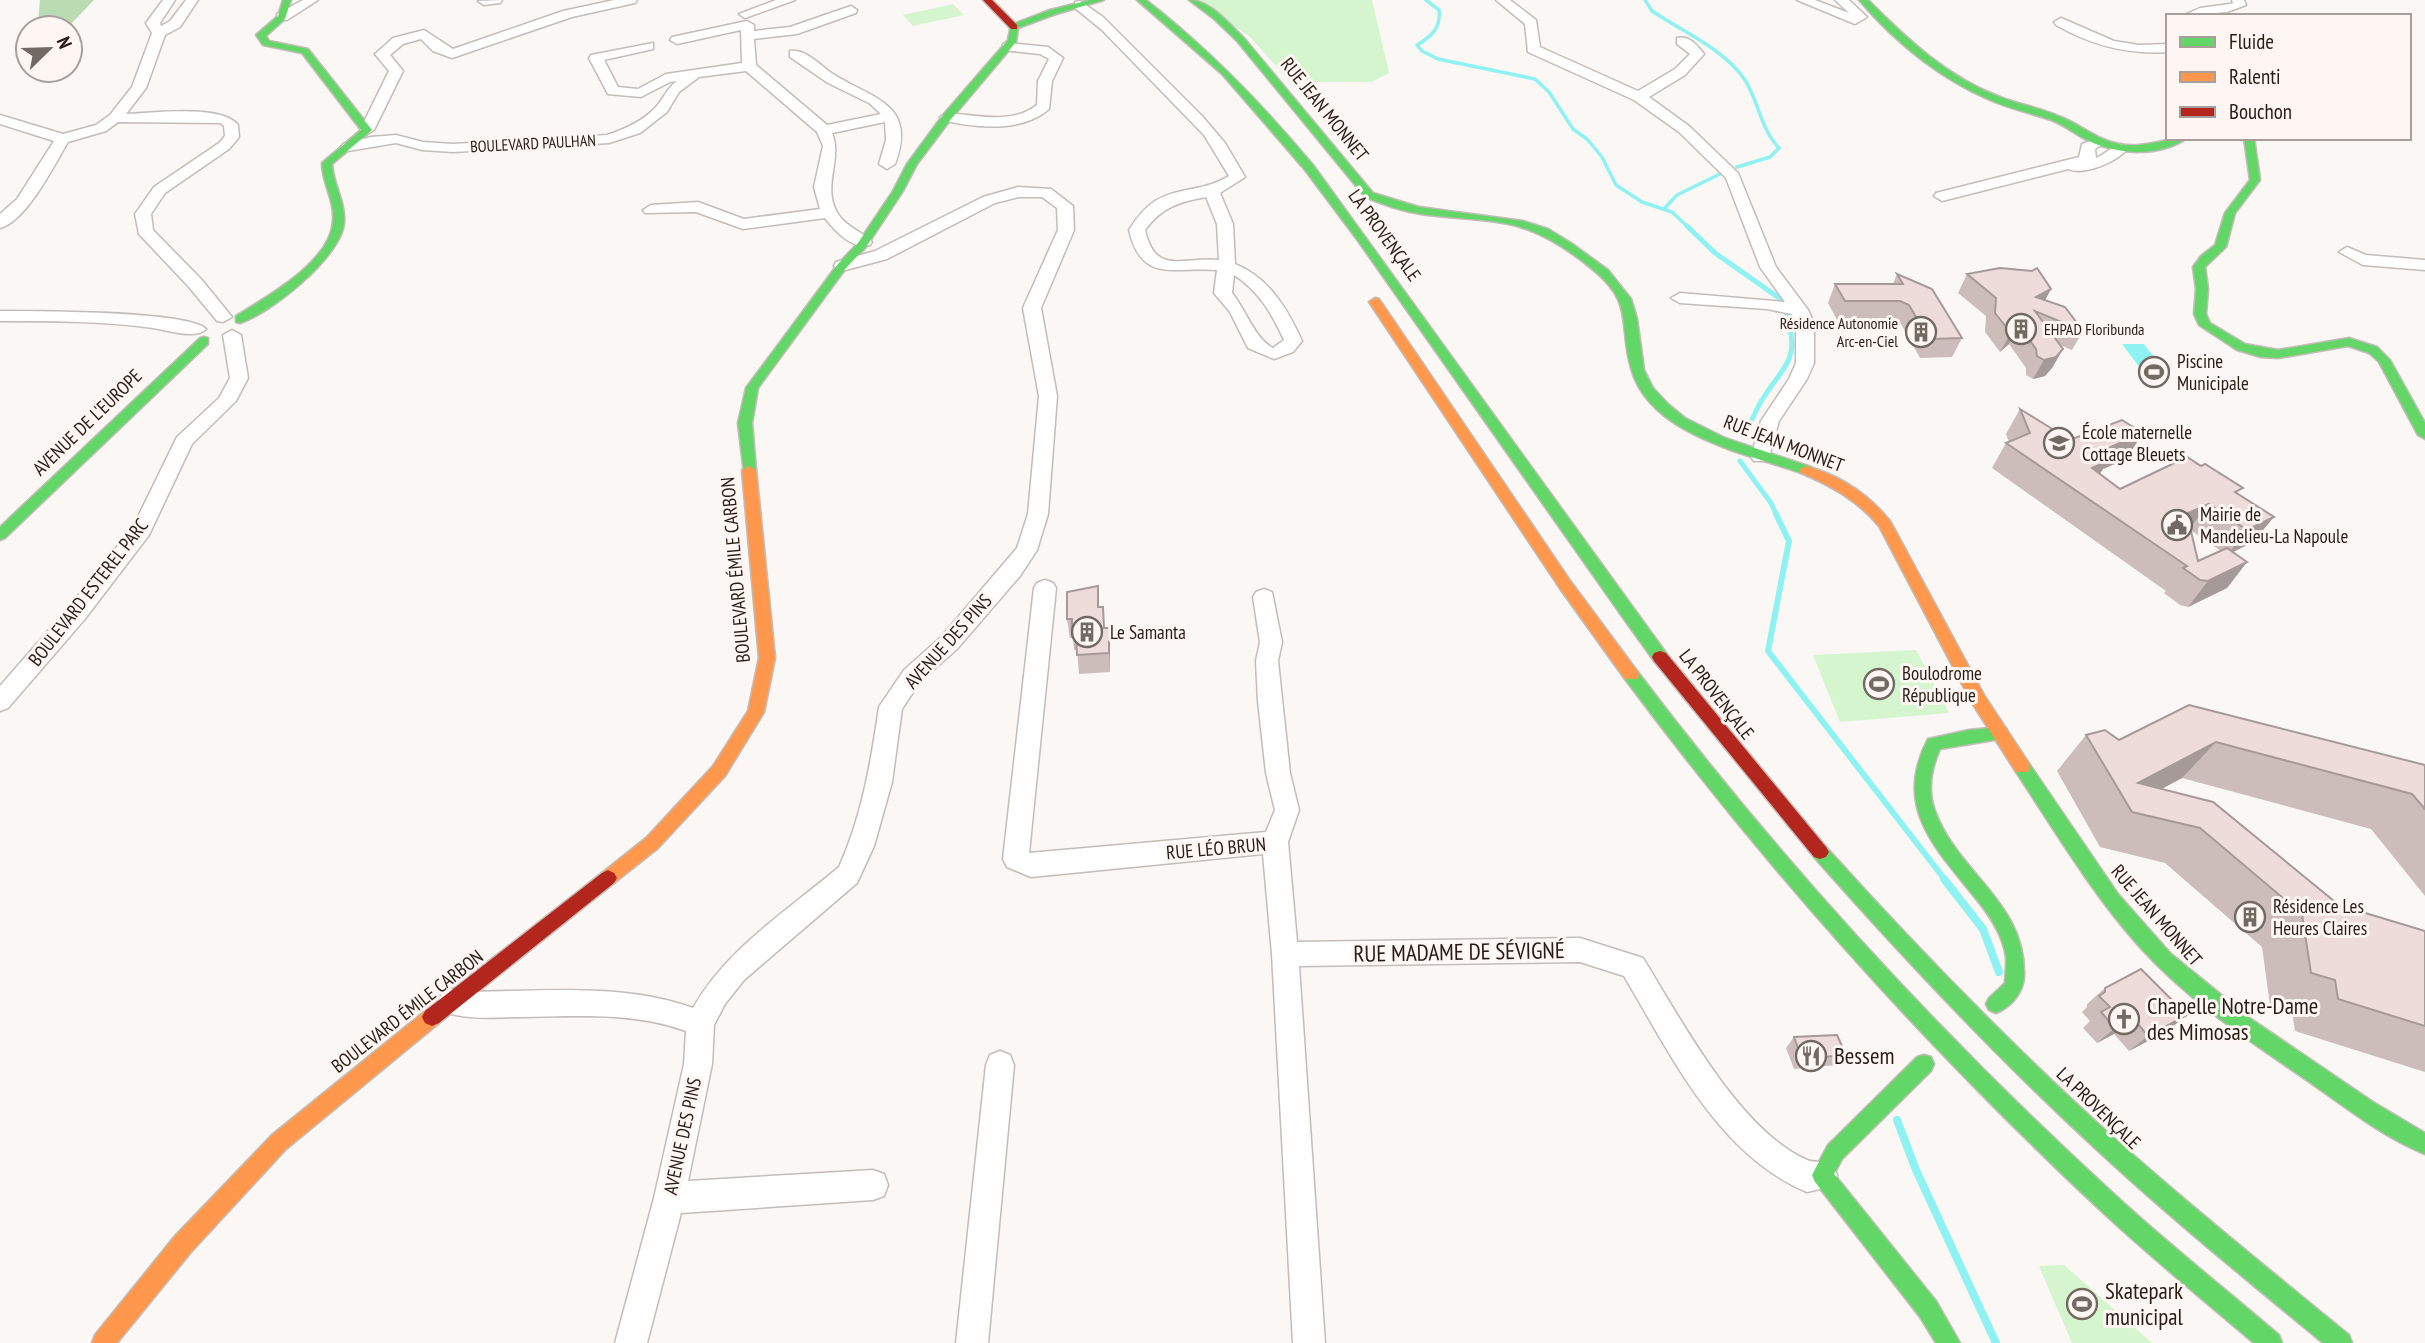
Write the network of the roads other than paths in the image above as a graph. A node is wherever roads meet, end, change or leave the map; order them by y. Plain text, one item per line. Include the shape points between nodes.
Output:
1 (169, 0) edge
2 (192, 0) edge
3 (287, 0) edge
4 (312, 0) edge
5 (631, 0) edge
6 (733, 0) edge
7 (789, 0) edge
8 (987, 0) edge
9 (1100, 0) edge
10 (1141, 0) edge
11 (1193, 0) edge
12 (1502, 0) edge
13 (1803, 0) edge
14 (1841, 0) edge
15 (1863, 0) edge
16 (2238, 0) edge
17 (1080, 5) junction
18 (1125, 8) dead end
19 (852, 10) dead end
20 (2192, 14) edge
21 (282, 16) junction
22 (2061, 22) dead end
23 (746, 25) junction
24 (1014, 27) junction
25 (159, 33) junction
26 (677, 40) dead end
27 (1682, 41) dead end
28 (648, 46) dead end
29 (1008, 47) junction
30 (2166, 48) edge
31 (1176, 50) dead end
32 (795, 54) dead end
33 (749, 66) junction
34 (696, 74) junction
35 (1639, 97) junction
36 (890, 117) junction
37 (947, 117) junction
38 (115, 118) junction
39 (0, 119) edge
40 (231, 125) junction
41 (101, 128) junction
42 (367, 130) junction
43 (824, 130) junction
44 (63, 139) junction
45 (2178, 140) edge
46 (2249, 140) edge
47 (2098, 142) junction
48 (348, 147) junction
49 (2121, 148) junction
50 (887, 164) dead end
51 (1985, 190) dead end
52 (1212, 193) junction
53 (1942, 196) dead end
54 (651, 210) dead end
55 (829, 213) junction
56 (0, 223) edge
57 (875, 226) junction
58 (864, 242) junction
59 (2347, 252) dead end
60 (2425, 265) edge
61 (842, 266) junction
62 (1225, 266) junction
63 (1366, 288) dead end
64 (1680, 298) dead end
65 (1799, 310) junction
66 (0, 316) edge
67 (232, 324) junction
68 (201, 335) junction
69 (2425, 435) edge
70 (1761, 457) junction
71 (0, 535) edge
72 (1045, 588) dead end
73 (1264, 597) dead end
74 (0, 702) edge
75 (2000, 733) junction
76 (1275, 842) junction
77 (1285, 954) junction
78 (452, 1002) junction
79 (1996, 1004) dead end
80 (700, 1023) junction
81 (1924, 1064) dead end
82 (1000, 1065) dead end
83 (2425, 1144) edge
84 (1822, 1175) junction
85 (873, 1185) dead end
86 (669, 1198) junction
87 (103, 1343) edge
88 (631, 1343) edge
89 (972, 1343) edge
90 (1309, 1343) edge
91 (1949, 1343) edge
92 (2271, 1343) edge
93 (2341, 1343) edge

1 - 25 street via 153,23
2 - 25 street via 175,23
3 - 21 main road
4 - 21 street
5 - 42 street via 568,14 452,54 424,34 398,41 382,54 396,71
6 - 23 street
7 - 23 street
8 - 24 main road
9 - 17 main road
10 - 93 main road, LA PROVENÇALE via 1217,62 1302,156 1601,578 1829,864 1966,1009 2126,1163
11 - 70 main road, RUE JEAN MONNET via 1240,39 1369,195 1407,211 1534,226 1562,241 1611,279 1630,309 1632,361 1637,378 1650,394 1693,429
12 - 35 street via 1531,23 1533,49
13 - 14 street via 1855,20 1861,17
15 - 47 main road via 1911,49 1967,85 1995,100 2066,122
16 - 20 street via 2240,5 2225,11
17 - 24 main road
17 - 52 street via 1118,37 1231,161 1237,177
18 - 31 main road
19 - 23 street via 792,31
21 - 42 main road via 261,35 266,43 305,51
22 - 30 street via 2100,43 2141,51
23 - 26 street
23 - 33 street
24 - 29 main road, BOULEVARD ÉMILE CARBON via 1016,34
25 - 38 street via 139,88
27 - 35 street via 1697,54 1680,72
28 - 34 street via 596,58 613,91 641,93 666,78
29 - 37 main road, BOULEVARD ÉMILE CARBON
29 - 37 street via 1043,50 1056,58 1044,79 1044,106 1020,120
32 - 36 street via 856,89
33 - 34 street
33 - 43 street
34 - 48 street, BOULEVARD PAULHAN via 674,89 662,109 635,130 609,139 453,148 396,139
35 - 65 street via 1728,168 1768,267
36 - 43 street
36 - 50 street via 894,124
37 - 57 main road, BOULEVARD ÉMILE CARBON
38 - 40 street via 210,117
38 - 41 street
39 - 44 street
40 - 41 street
40 - 67 street via 232,136 224,146 159,190 143,214 145,232
41 - 44 street
42 - 48 main road
43 - 55 street via 830,146 822,187
44 - 56 street via 23,202
45 - 49 main road via 2147,149
46 - 69 main road via 2255,180 2230,213 2220,247 2199,267 2200,314 2205,325 2241,347 2261,353 2349,342 2373,349 2384,360
47 - 49 main road
47 - 53 street via 2087,147 2089,157 2084,160
48 - 67 main road, AVENUE DE L'EUROPE via 327,163 325,178 340,233 330,248 272,299
49 - 51 street via 2105,160
52 - 62 street via 1225,224
52 - 62 street via 1171,198 1147,213 1137,230 1139,245 1153,263
54 - 55 street via 698,207 743,223
55 - 57 street via 849,223
55 - 58 street via 843,230
57 - 58 main road, BOULEVARD ÉMILE CARBON
58 - 61 main road, BOULEVARD ÉMILE CARBON
59 - 60 street via 2363,260
61 - 78 main road, BOULEVARD ÉMILE CARBON via 752,388 745,423 766,658 756,712 719,771 652,843
61 - 80 street, AVENUE DES PINS via 881,255 989,200 1018,192 1046,192 1065,206 1066,230 1032,308 1048,396 1038,514 1027,550 1012,571 949,643 912,676 891,707 880,782 862,846 848,875 734,971
62 - 62 street via 1248,276 1279,307 1293,341 1287,348 1274,354 1259,350 1248,337 1240,315 1223,293
63 - 92 main road via 1566,586 1663,719 1791,879 1933,1032 2107,1202
64 - 65 street
65 - 70 street via 1805,323 1805,363 1770,421
66 - 68 street via 75,316
67 - 68 main road, AVENUE DE L'EUROPE via 208,321
67 - 74 street, BOULEVARD ESTEREL PARC via 239,378 228,401 184,441 142,530
68 - 71 main road, AVENUE DE L'EUROPE
70 - 75 main road, RUE JEAN MONNET via 1831,481 1873,509 1899,547
72 - 76 street, RUE LÉO BRUN via 1016,859 1031,866
73 - 76 street via 1271,642 1269,701 1287,810
75 - 79 main road via 1934,744 1924,760 1923,792 1930,821 1945,848 2014,941 2019,966 2013,989
75 - 83 main road, RUE JEAN MONNET via 2096,878 2160,956 2269,1045
76 - 77 street, RUE LÉO BRUN
77 - 84 street, RUE MADAME DE SÉVIGNÉ via 1580,950 1633,967 1697,1070 1760,1148 1807,1177
77 - 90 street, RUE LÉO BRUN
78 - 80 street via 470,1006 580,1003 664,1010
78 - 87 main road, BOULEVARD ÉMILE CARBON via 279,1142 183,1244
80 - 86 street, AVENUE DES PINS via 698,1064
81 - 84 main road via 1835,1152
82 - 89 street
84 - 91 main road via 1928,1309
85 - 86 street
86 - 88 street, AVENUE DES PINS

